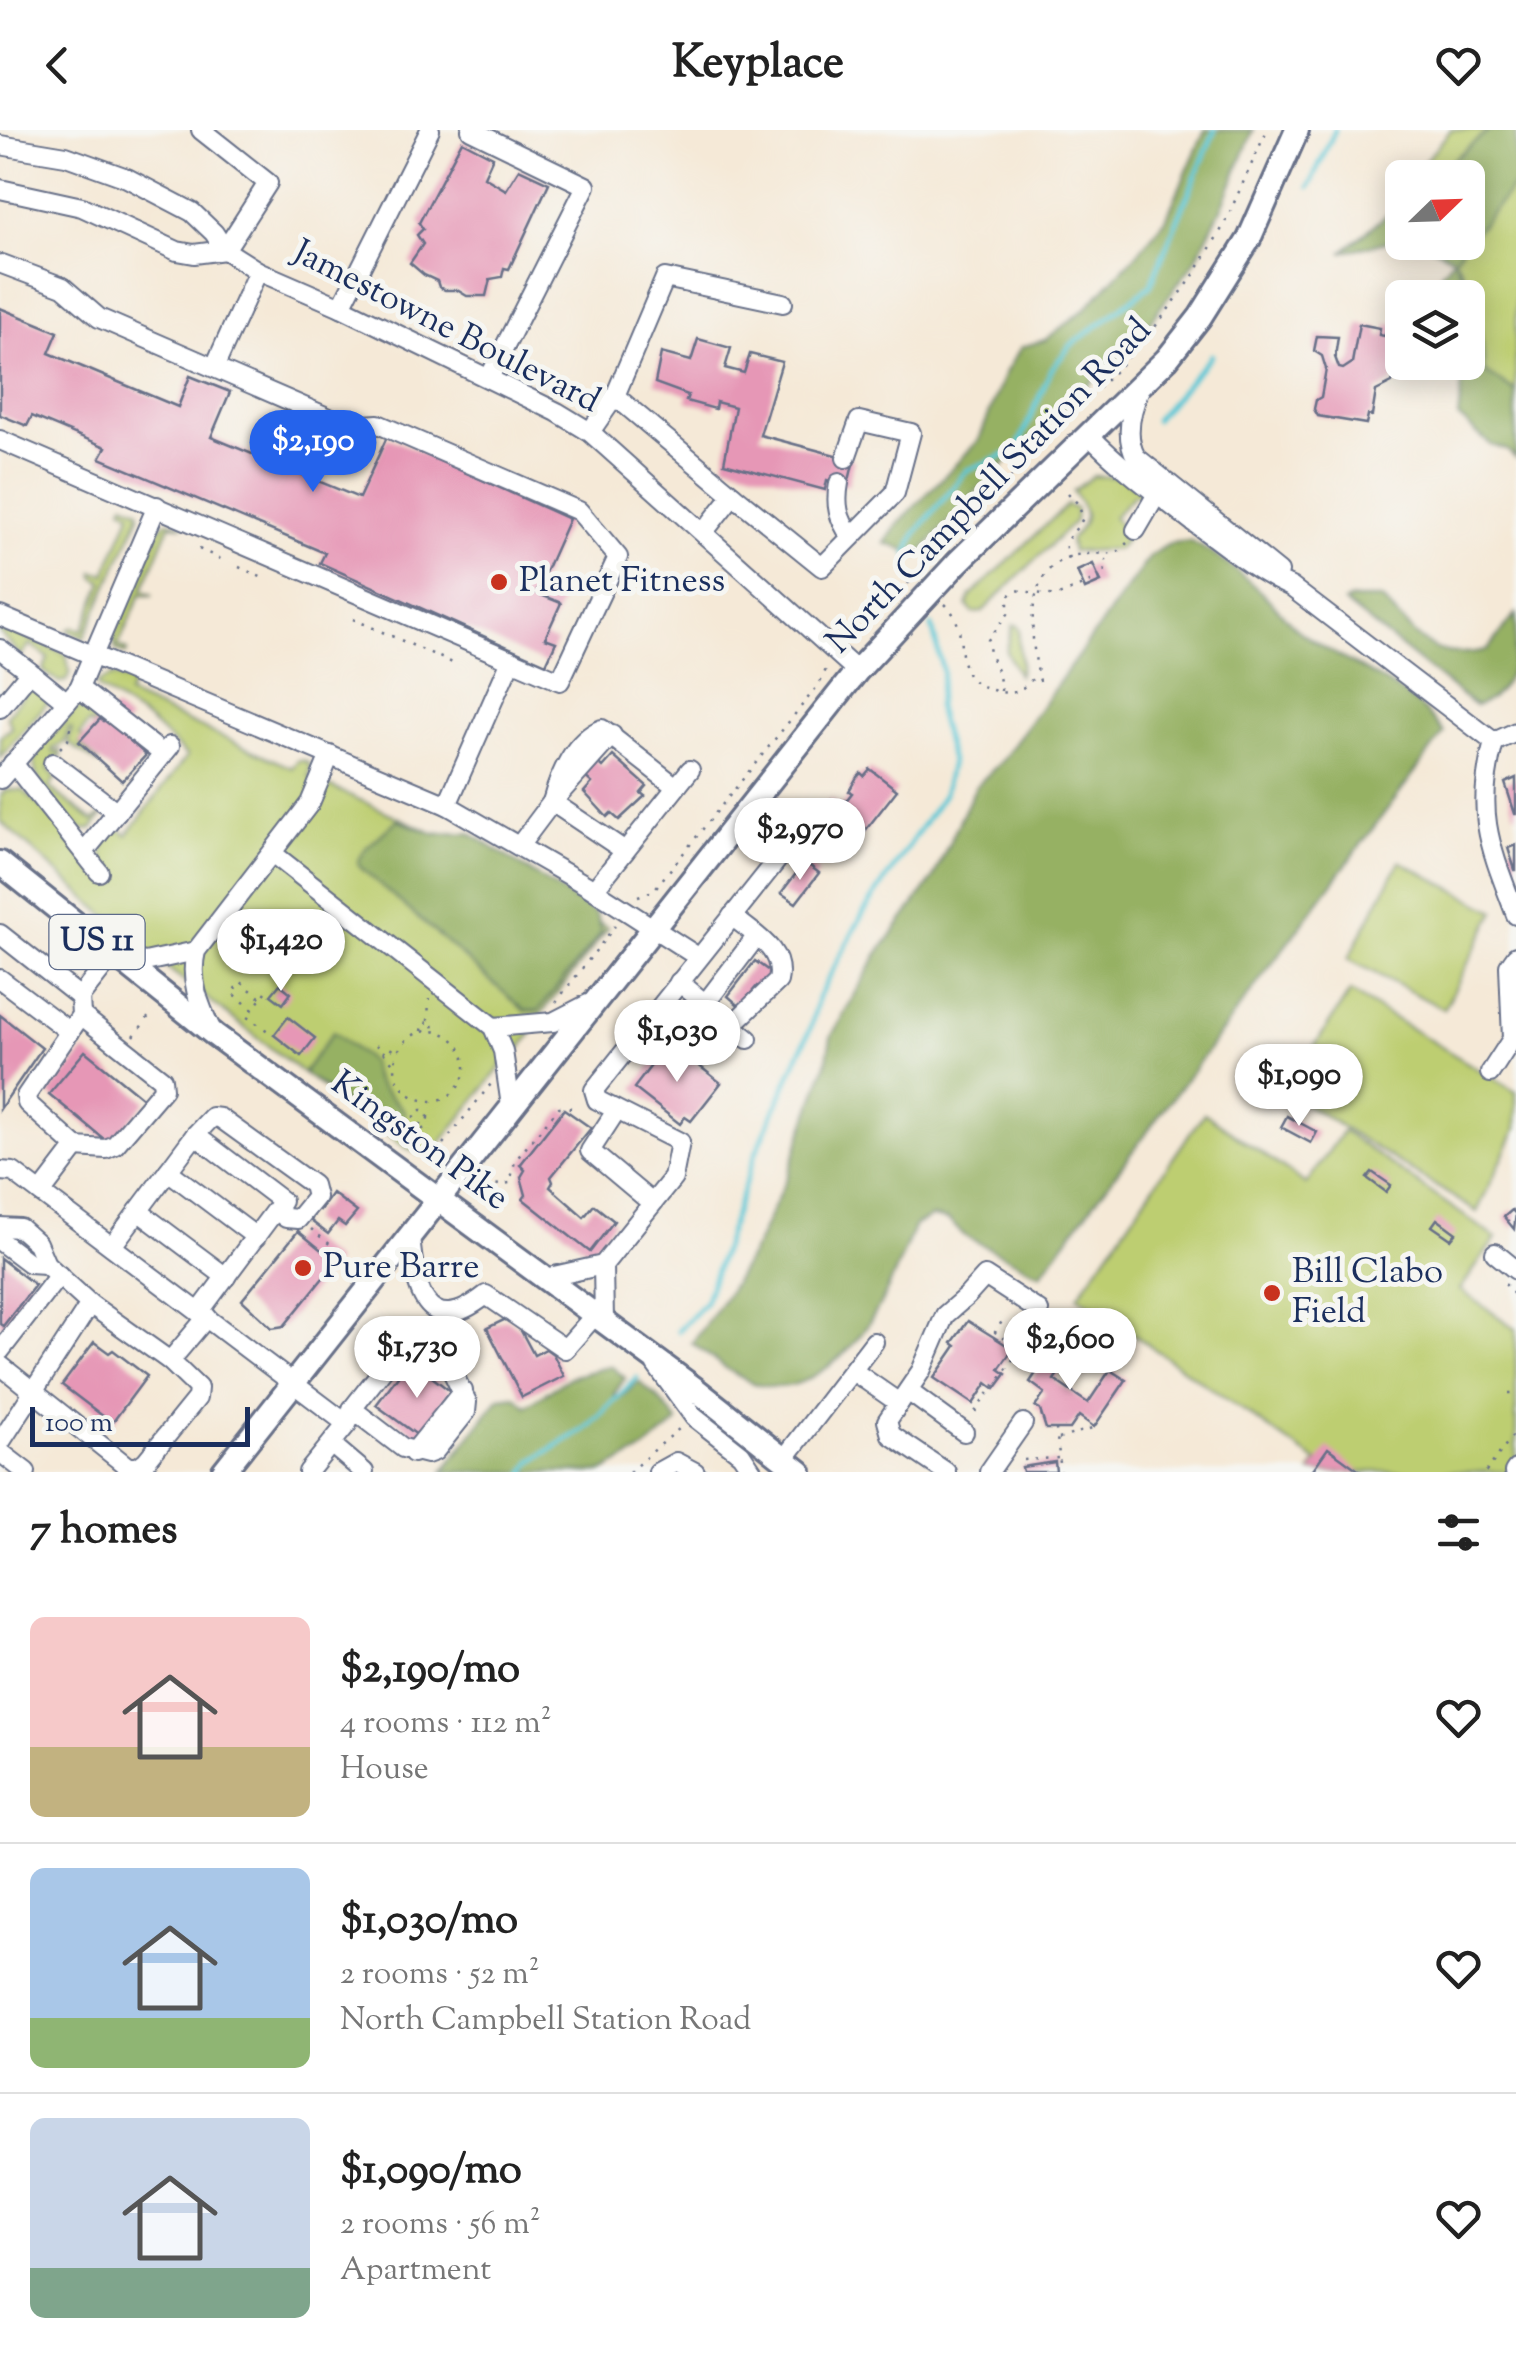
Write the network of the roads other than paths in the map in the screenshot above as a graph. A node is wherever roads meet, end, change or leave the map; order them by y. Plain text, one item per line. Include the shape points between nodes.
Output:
1 (202, 130) edge
2 (430, 130) edge
3 (471, 130) edge
4 (1297, 130) edge
5 (0, 145) edge
6 (0, 189) edge
7 (225, 250) junction
8 (2, 264) edge
9 (258, 271) junction
10 (784, 303) dead end
11 (341, 307) junction
12 (215, 366) junction
13 (490, 378) junction
14 (1143, 383) junction
15 (616, 396) junction
16 (590, 432) junction
17 (1090, 436) junction
18 (0, 440) edge
19 (846, 458) dead end
20 (838, 482) dead end
21 (1156, 494) junction
22 (733, 495) junction
23 (157, 506) junction
24 (1136, 530) road end
25 (703, 533) junction
26 (851, 537) junction
27 (1292, 587) junction
28 (0, 616) edge
29 (0, 649) edge
30 (94, 655) junction
31 (511, 660) junction
32 (0, 667) edge
33 (857, 671) junction
34 (30, 672) junction
35 (73, 695) junction
36 (0, 708) edge
37 (1516, 732) edge
38 (1494, 742) junction
39 (330, 755) junction
40 (53, 757) road end
41 (14, 763) junction
42 (690, 770) dead end
43 (0, 779) edge
44 (676, 786) junction
45 (552, 802) junction
46 (447, 804) junction
47 (116, 812) junction
48 (519, 846) junction
49 (625, 851) junction
50 (777, 851) road end
51 (84, 852) junction
52 (272, 853) junction
53 (0, 863) edge
54 (100, 872) dead end
55 (594, 890) junction
56 (732, 916) junction
57 (1516, 916) edge
58 (652, 926) junction
59 (0, 934) edge
60 (756, 936) junction
61 (196, 951) junction
62 (113, 956) junction
63 (1516, 956) edge
64 (698, 957) junction
65 (0, 980) edge
66 (678, 982) junction
67 (594, 1001) junction
68 (706, 1004) junction
69 (81, 1006) junction
70 (732, 1025) junction
71 (493, 1027) junction
72 (70, 1032) junction
73 (215, 1036) junction
74 (748, 1039) dead end
75 (1490, 1073) dead end
76 (511, 1106) junction
77 (616, 1111) junction
78 (195, 1135) junction
79 (76, 1148) junction
80 (0, 1171) edge
81 (168, 1171) junction
82 (41, 1193) junction
83 (438, 1200) junction
84 (652, 1204) junction
85 (276, 1210) junction
86 (138, 1211) junction
87 (5, 1227) edge
88 (410, 1234) junction
89 (256, 1237) junction
90 (0, 1241) edge
91 (112, 1246) junction
92 (0, 1253) edge
93 (1495, 1253) dead end
94 (48, 1263) junction
95 (603, 1265) junction
96 (1516, 1270) edge
97 (226, 1277) junction
98 (545, 1278) junction
99 (90, 1304) junction
100 (1039, 1312) dead end
101 (203, 1314) junction
102 (600, 1318) junction
103 (874, 1342) dead end
104 (0, 1351) edge
105 (650, 1356) junction
106 (170, 1361) junction
107 (0, 1366) edge
108 (853, 1371) junction
109 (291, 1383) junction
110 (32, 1390) junction
111 (904, 1397) junction
112 (349, 1417) junction
113 (1023, 1423) dead end
114 (964, 1432) dead end
115 (0, 1444) edge
116 (330, 1444) junction
117 (0, 1452) edge
118 (792, 1466) edge
119 (26, 1472) edge
120 (223, 1472) edge
121 (308, 1472) edge
122 (364, 1472) edge
123 (658, 1472) edge
124 (695, 1472) edge
125 (753, 1472) edge
126 (946, 1472) edge
127 (989, 1472) edge

1 - 7 street via 268,184
2 - 11 street
3 - 13 street via 586,186
4 - 14 main road, North Campbell Station Road via 1250,238 1200,316
5 - 7 street, Jamestowne Boulevard via 66,156 127,178 192,212
6 - 7 street via 82,207 178,251
7 - 9 street, Jamestowne Boulevard
8 - 12 street via 64,287 99,318
9 - 11 street, Jamestowne Boulevard
9 - 12 street
10 - 15 street via 666,278
11 - 13 street, Jamestowne Boulevard
12 - 31 street via 348,426 378,424 578,511 618,557 560,681
13 - 16 street, Jamestowne Boulevard
14 - 17 main road, North Campbell Station Road
14 - 27 street via 1130,422 1136,457
15 - 16 street
15 - 22 street
16 - 25 street, Jamestowne Boulevard
17 - 21 street
17 - 33 main road, North Campbell Station Road via 958,562
18 - 23 street
19 - 26 street via 860,421 911,433 895,493
20 - 26 street via 836,502
21 - 24 street
21 - 27 street via 1268,577
22 - 25 street
22 - 26 street via 822,567
23 - 30 street
23 - 31 street
25 - 33 street, Jamestowne Boulevard
27 - 38 street
28 - 30 street
29 - 34 street
30 - 35 street
30 - 39 street
31 - 46 street
32 - 34 street
33 - 58 main road, North Campbell Station Road
34 - 35 street
34 - 36 street
35 - 41 street
35 - 47 street via 166,750
37 - 38 street
38 - 57 street via 1484,777 1484,816
39 - 46 street
39 - 52 street via 310,802
40 - 47 street
41 - 43 street
41 - 51 street
42 - 44 street
44 - 45 street via 602,729 559,776
44 - 49 street
45 - 48 street
45 - 49 street
46 - 48 street
47 - 51 street
48 - 55 street
49 - 55 street
50 - 56 street
51 - 54 street
52 - 61 street
52 - 71 street
53 - 62 main road, Kingston Pike / US 11
55 - 58 street
56 - 60 street
56 - 64 street
58 - 64 street
58 - 67 main road, North Campbell Station Road
59 - 69 street
60 - 68 street
60 - 70 street via 778,957 780,975
61 - 62 street via 145,962
61 - 73 street via 194,982
62 - 69 street
62 - 73 main road, Kingston Pike / US 11
63 - 75 street via 1509,966 1512,1038
64 - 66 street
65 - 72 street
66 - 68 street
66 - 77 street via 594,1090 597,1100
67 - 71 street via 553,1022
67 - 76 main road, North Campbell Station Road
68 - 70 street
69 - 72 street
69 - 79 street via 162,1080 162,1089 115,1145
70 - 74 street
71 - 76 street
72 - 79 street via 26,1096
73 - 83 main road, Kingston Pike / US 11
76 - 83 main road, North Campbell Station Road
77 - 84 street via 590,1151
77 - 84 street via 680,1142 672,1178
78 - 81 street
78 - 85 street via 282,1201
78 - 85 street via 206,1121 220,1118 313,1185 316,1197 298,1219
79 - 82 street
80 - 82 street via 13,1172
81 - 86 street
81 - 89 street
82 - 91 street
83 - 88 main road, North Campbell Station Road
83 - 98 main road, Kingston Pike / US 11
84 - 95 street
85 - 89 street
86 - 91 street
86 - 97 street
87 - 94 street
88 - 102 street via 414,1279 443,1314 467,1310 486,1295 562,1349
88 - 109 main road, North Campbell Station Road
89 - 97 street
90 - 94 street via 30,1263
91 - 101 street
92 - 94 street via 25,1270
93 - 96 street
94 - 99 street
94 - 104 street
95 - 98 street
95 - 102 street
97 - 101 street
98 - 102 main road, Kingston Pike / US 11
99 - 106 street
99 - 110 street
100 - 111 street via 984,1276 945,1316
101 - 106 street
101 - 109 street
102 - 105 main road, Kingston Pike / US 11
103 - 108 street
105 - 118 main road, Kingston Pike / US 11
105 - 125 street via 694,1417
106 - 110 street via 198,1388 197,1398 138,1467 128,1467
107 - 110 street
108 - 111 street
108 - 118 street
109 - 112 street
109 - 120 main road, North Campbell Station Road
110 - 115 street
111 - 114 street
111 - 126 street via 887,1421 892,1435
112 - 112 street via 413,1331 446,1359 466,1412 435,1451 413,1453
112 - 116 street
113 - 127 street
116 - 121 street
116 - 122 street
117 - 119 street
123 - 124 street via 676,1462

